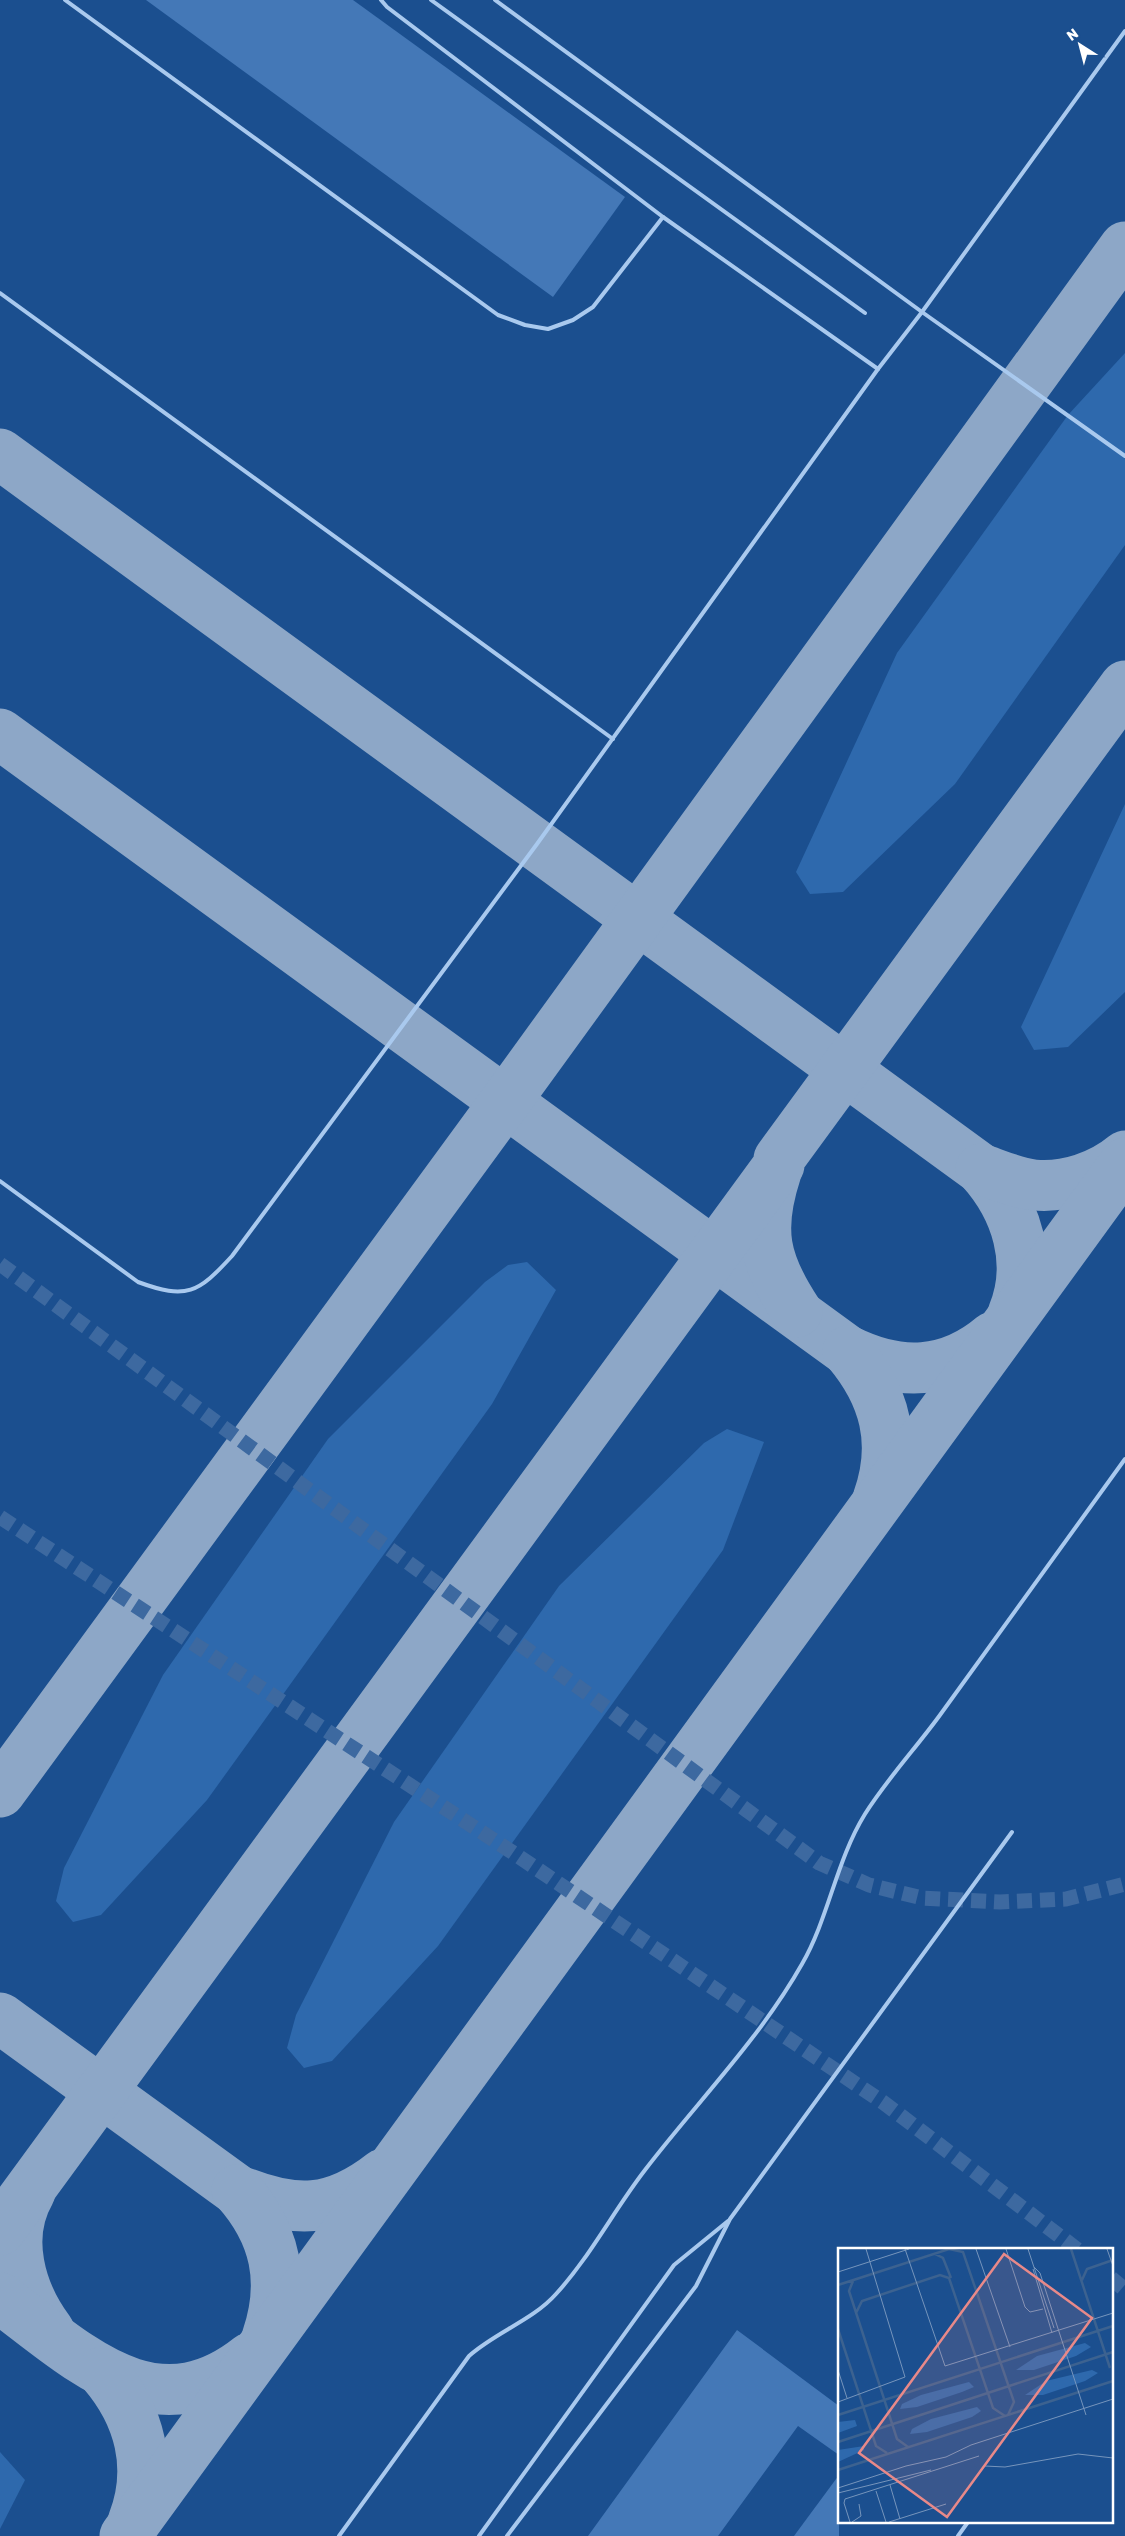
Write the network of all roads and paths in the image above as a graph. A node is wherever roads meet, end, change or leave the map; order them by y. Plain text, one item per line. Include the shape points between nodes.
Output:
1 (66, 0) edge
2 (381, 0) edge
3 (431, 0) edge
4 (495, 0) edge
5 (1125, 31) edge
6 (663, 216) junction
7 (0, 293) edge
8 (922, 312) junction
9 (865, 313) dead end
10 (878, 369) junction
11 (1125, 456) edge
12 (613, 739) junction
13 (0, 1181) edge
14 (1125, 1459) edge
15 (1012, 1832) dead end
16 (730, 2219) junction
17 (967, 2524) edge
18 (339, 2536) edge
19 (480, 2536) edge
20 (507, 2536) edge
21 (958, 2536) edge

1 - 6 lane via 498,315 525,326 548,329 573,320 593,307
2 - 6 lane
3 - 9 lane
4 - 8 lane
5 - 8 lane
6 - 10 lane
7 - 12 lane
8 - 10 lane
8 - 11 lane
10 - 12 lane
12 - 13 lane via 403,1027 232,1256 211,1279 190,1291 165,1292 138,1282
14 - 18 lane via 866,1812 842,1860 802,1963 752,2038 644,2171 556,2295 469,2356
15 - 16 lane
16 - 19 lane via 674,2265
16 - 20 lane via 696,2286
17 - 21 lane

